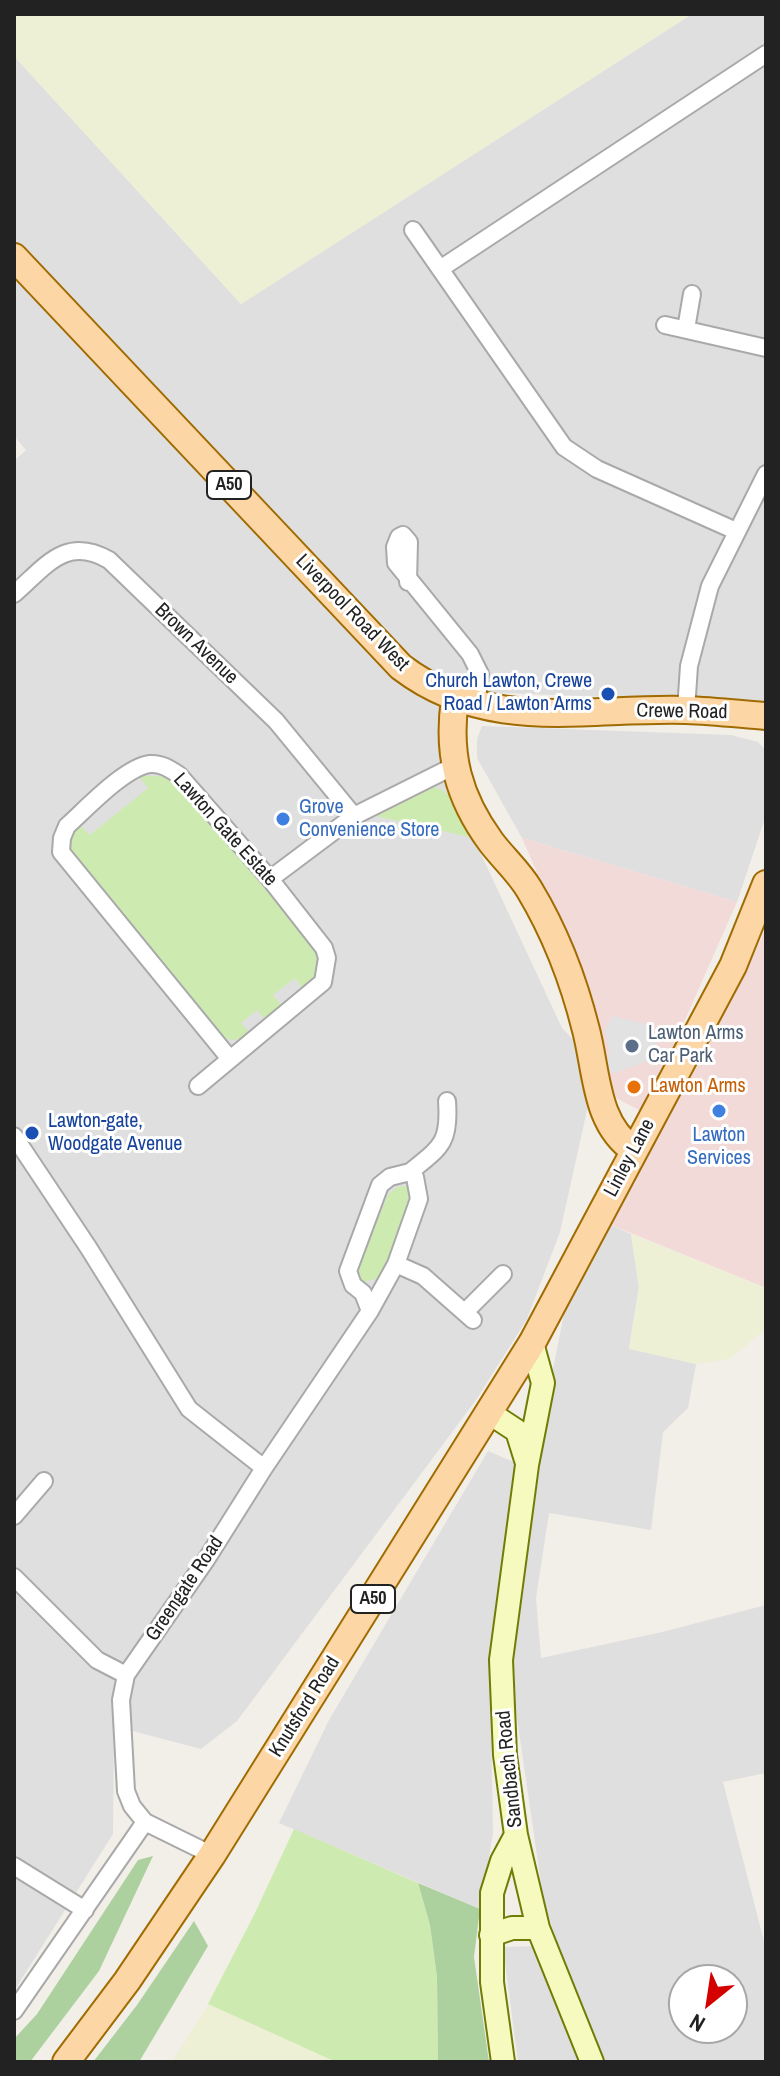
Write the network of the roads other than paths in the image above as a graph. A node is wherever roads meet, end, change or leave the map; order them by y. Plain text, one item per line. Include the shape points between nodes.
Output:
1 (766, 54) edge
2 (413, 230) dead end
3 (14, 257) edge
4 (440, 269) junction
5 (692, 294) dead end
6 (665, 325) dead end
7 (686, 329) junction
8 (766, 348) edge
9 (766, 474) edge
10 (736, 531) junction
11 (408, 582) dead end
12 (14, 594) edge
13 (465, 702) junction
14 (686, 710) junction
15 (766, 716) edge
16 (454, 766) junction
17 (354, 816) junction
18 (270, 879) junction
19 (766, 884) edge
20 (230, 1059) junction
21 (198, 1086) dead end
22 (447, 1101) dead end
23 (14, 1136) edge
24 (634, 1150) junction
25 (410, 1172) junction
26 (396, 1264) junction
27 (503, 1274) dead end
28 (370, 1311) junction
29 (532, 1343) junction
30 (488, 1412) junction
31 (527, 1465) junction
32 (264, 1468) junction
33 (45, 1481) dead end
34 (14, 1516) edge
35 (14, 1577) edge
36 (126, 1675) junction
37 (145, 1822) junction
38 (516, 1835) junction
39 (212, 1855) junction
40 (14, 1866) edge
41 (85, 1910) junction
42 (538, 1928) junction
43 (491, 1935) junction
44 (14, 2011) edge
45 (66, 2062) edge
46 (503, 2062) edge
47 (592, 2062) edge

1 - 4 street
2 - 4 street
3 - 13 main road, Liverpool Road West / A50 via 401,667 425,685
4 - 10 street via 564,447 597,469
5 - 7 street
6 - 7 street
7 - 8 street
9 - 10 street
10 - 14 street via 696,632
11 - 13 street via 470,654 480,674
12 - 17 street, Brown Avenue via 68,551 82,549 109,560 276,721
13 - 14 main road, Crewe Road / A50 via 510,712
13 - 16 main road via 452,719
14 - 15 main road, Crewe Road / A50
16 - 17 street
16 - 24 main road via 464,797 490,841 528,886 547,922 586,1028 608,1124
17 - 18 street
18 - 20 street, Lawton Gate Estate via 324,948 326,971 323,982
18 - 20 street, Lawton Gate Estate via 166,766 134,769 67,826 62,838 65,860
19 - 24 main road, Linley Lane / A50 via 733,966
20 - 21 street, Lawton Gate Estate
22 - 25 street via 445,1138
23 - 32 street via 189,1409
24 - 29 main road, Linley Lane / A50
25 - 26 street, Greengate Road via 419,1199
25 - 28 street via 380,1185 348,1271
26 - 27 street via 423,1276 470,1316
26 - 28 street, Greengate Road
28 - 32 street, Greengate Road
29 - 30 main road, Knutsford Road / A50
29 - 31 street, Sandbach Road via 543,1383
30 - 31 street, Sandbach Road via 517,1431
30 - 39 main road, Knutsford Road / A50
31 - 38 street, Sandbach Road via 501,1660 505,1755
32 - 36 street, Greengate Road
33 - 34 street
35 - 36 street via 97,1660
36 - 37 street, Greengate Road via 121,1700 126,1791
37 - 39 street
37 - 41 street
38 - 42 street, Sandbach Road
38 - 43 street via 492,1893
39 - 45 main road, Knutsford Road / A50
40 - 41 street
41 - 44 street
42 - 43 street
42 - 47 street, Sandbach Road
43 - 46 street

